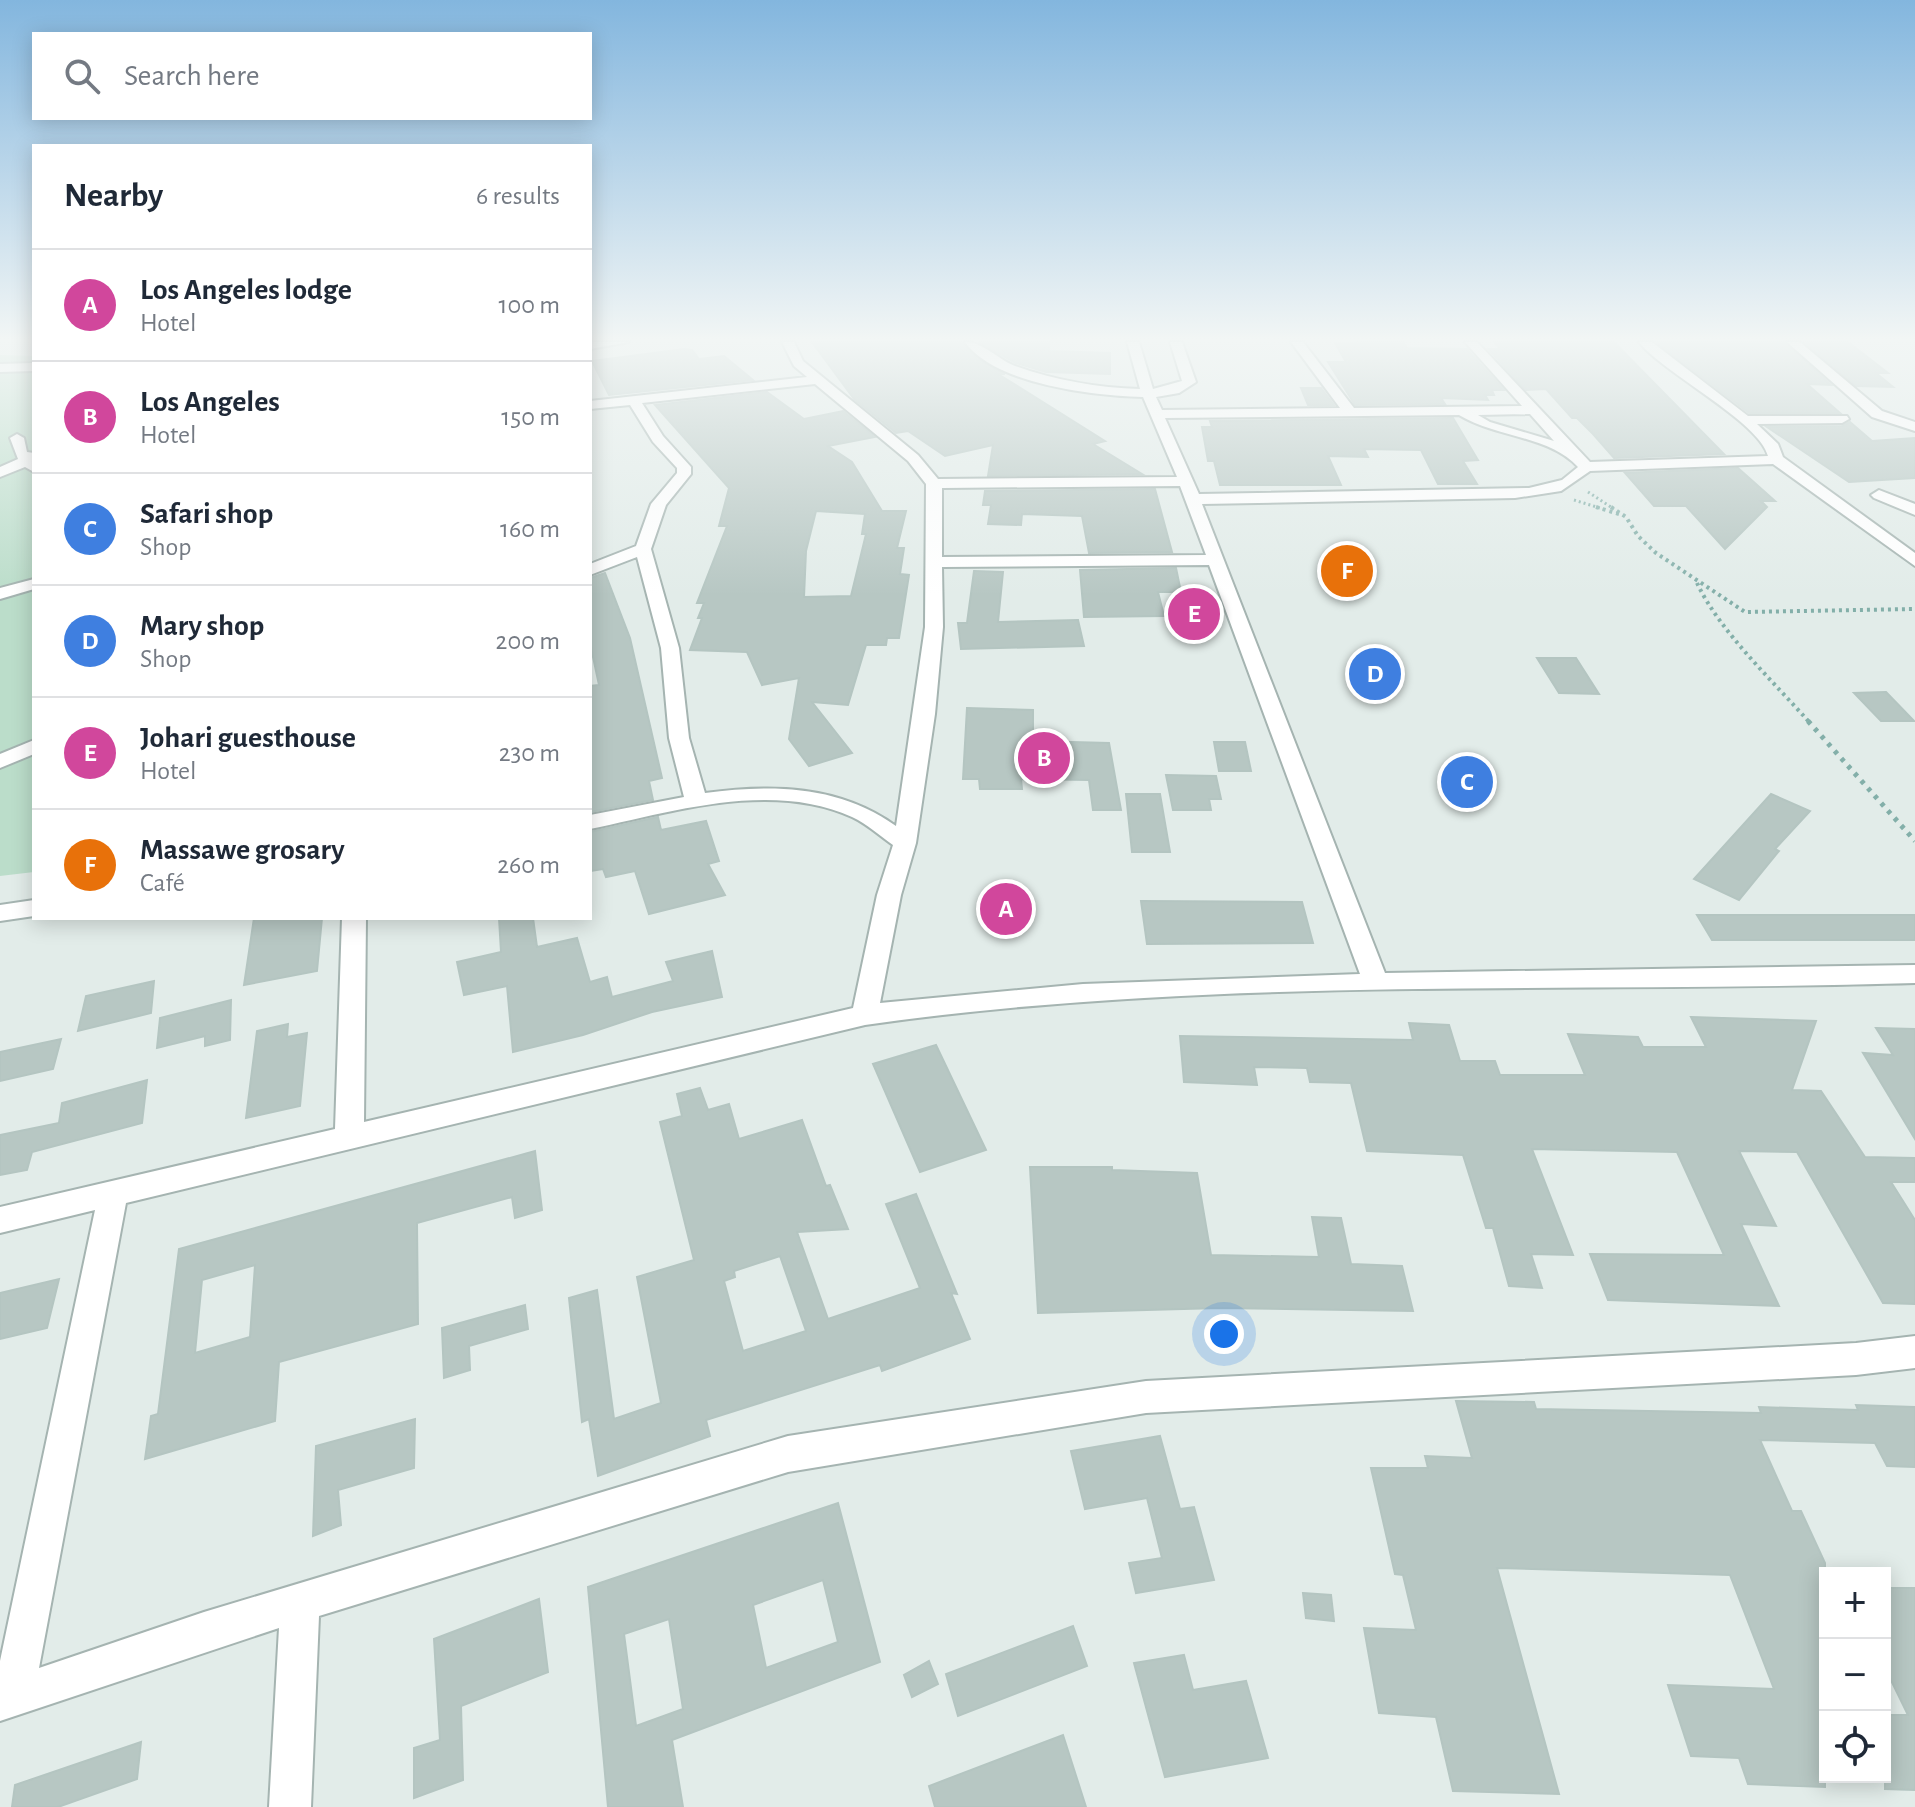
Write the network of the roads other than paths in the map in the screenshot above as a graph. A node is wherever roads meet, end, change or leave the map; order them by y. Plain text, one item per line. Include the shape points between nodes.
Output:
1 (650, 426) edge
2 (873, 426) edge
3 (1162, 426) edge
4 (1489, 426) edge
5 (1548, 426) edge
6 (1752, 426) edge
7 (32, 434) edge
8 (17, 438) junction
9 (0, 442) edge
10 (1573, 451) junction
11 (1776, 459) junction
12 (31, 462) edge
13 (1586, 467) junction
14 (0, 473) edge
15 (934, 484) junction
16 (1189, 490) junction
17 (1915, 496) edge
18 (1915, 510) edge
19 (643, 549) junction
20 (1216, 560) junction
21 (1915, 561) edge
22 (934, 562) junction
23 (592, 569) edge
24 (32, 585) edge
25 (0, 594) edge
26 (32, 747) edge
27 (0, 762) edge
28 (696, 802) junction
29 (592, 822) edge
30 (905, 843) junction
31 (32, 908) edge
32 (0, 913) edge
33 (354, 920) edge
34 (1915, 974) edge
35 (1375, 981) junction
36 (865, 1015) junction
37 (349, 1138) junction
38 (113, 1194) junction
39 (0, 1220) edge
40 (1915, 1352) edge
41 (300, 1606) junction
42 (7, 1699) edge
43 (290, 1807) edge

1 - 19 street via 684,467 684,474 659,504
2 - 15 street via 913,458
3 - 16 street
4 - 10 street
5 - 10 street
6 - 11 street via 1773,447
7 - 8 street
8 - 9 street
8 - 12 street via 17,447
10 - 13 street
11 - 13 street
11 - 21 street
12 - 14 street
13 - 16 street via 1577,480 1532,492 1425,497
15 - 16 street
15 - 22 street
16 - 20 street
17 - 18 street via 1879,495
19 - 23 street
19 - 28 street via 670,648 679,738
20 - 22 street
20 - 35 street
22 - 30 street via 934,627
24 - 25 street
26 - 27 street
28 - 29 street
28 - 30 street via 769,794 825,800 859,812
30 - 36 street
31 - 32 street
33 - 37 street
34 - 35 street
35 - 36 street via 1128,991 930,1005
36 - 37 street
37 - 38 street
38 - 39 street
38 - 42 street
40 - 41 street via 1115,1402 788,1454
41 - 42 street via 204,1632
41 - 43 street

